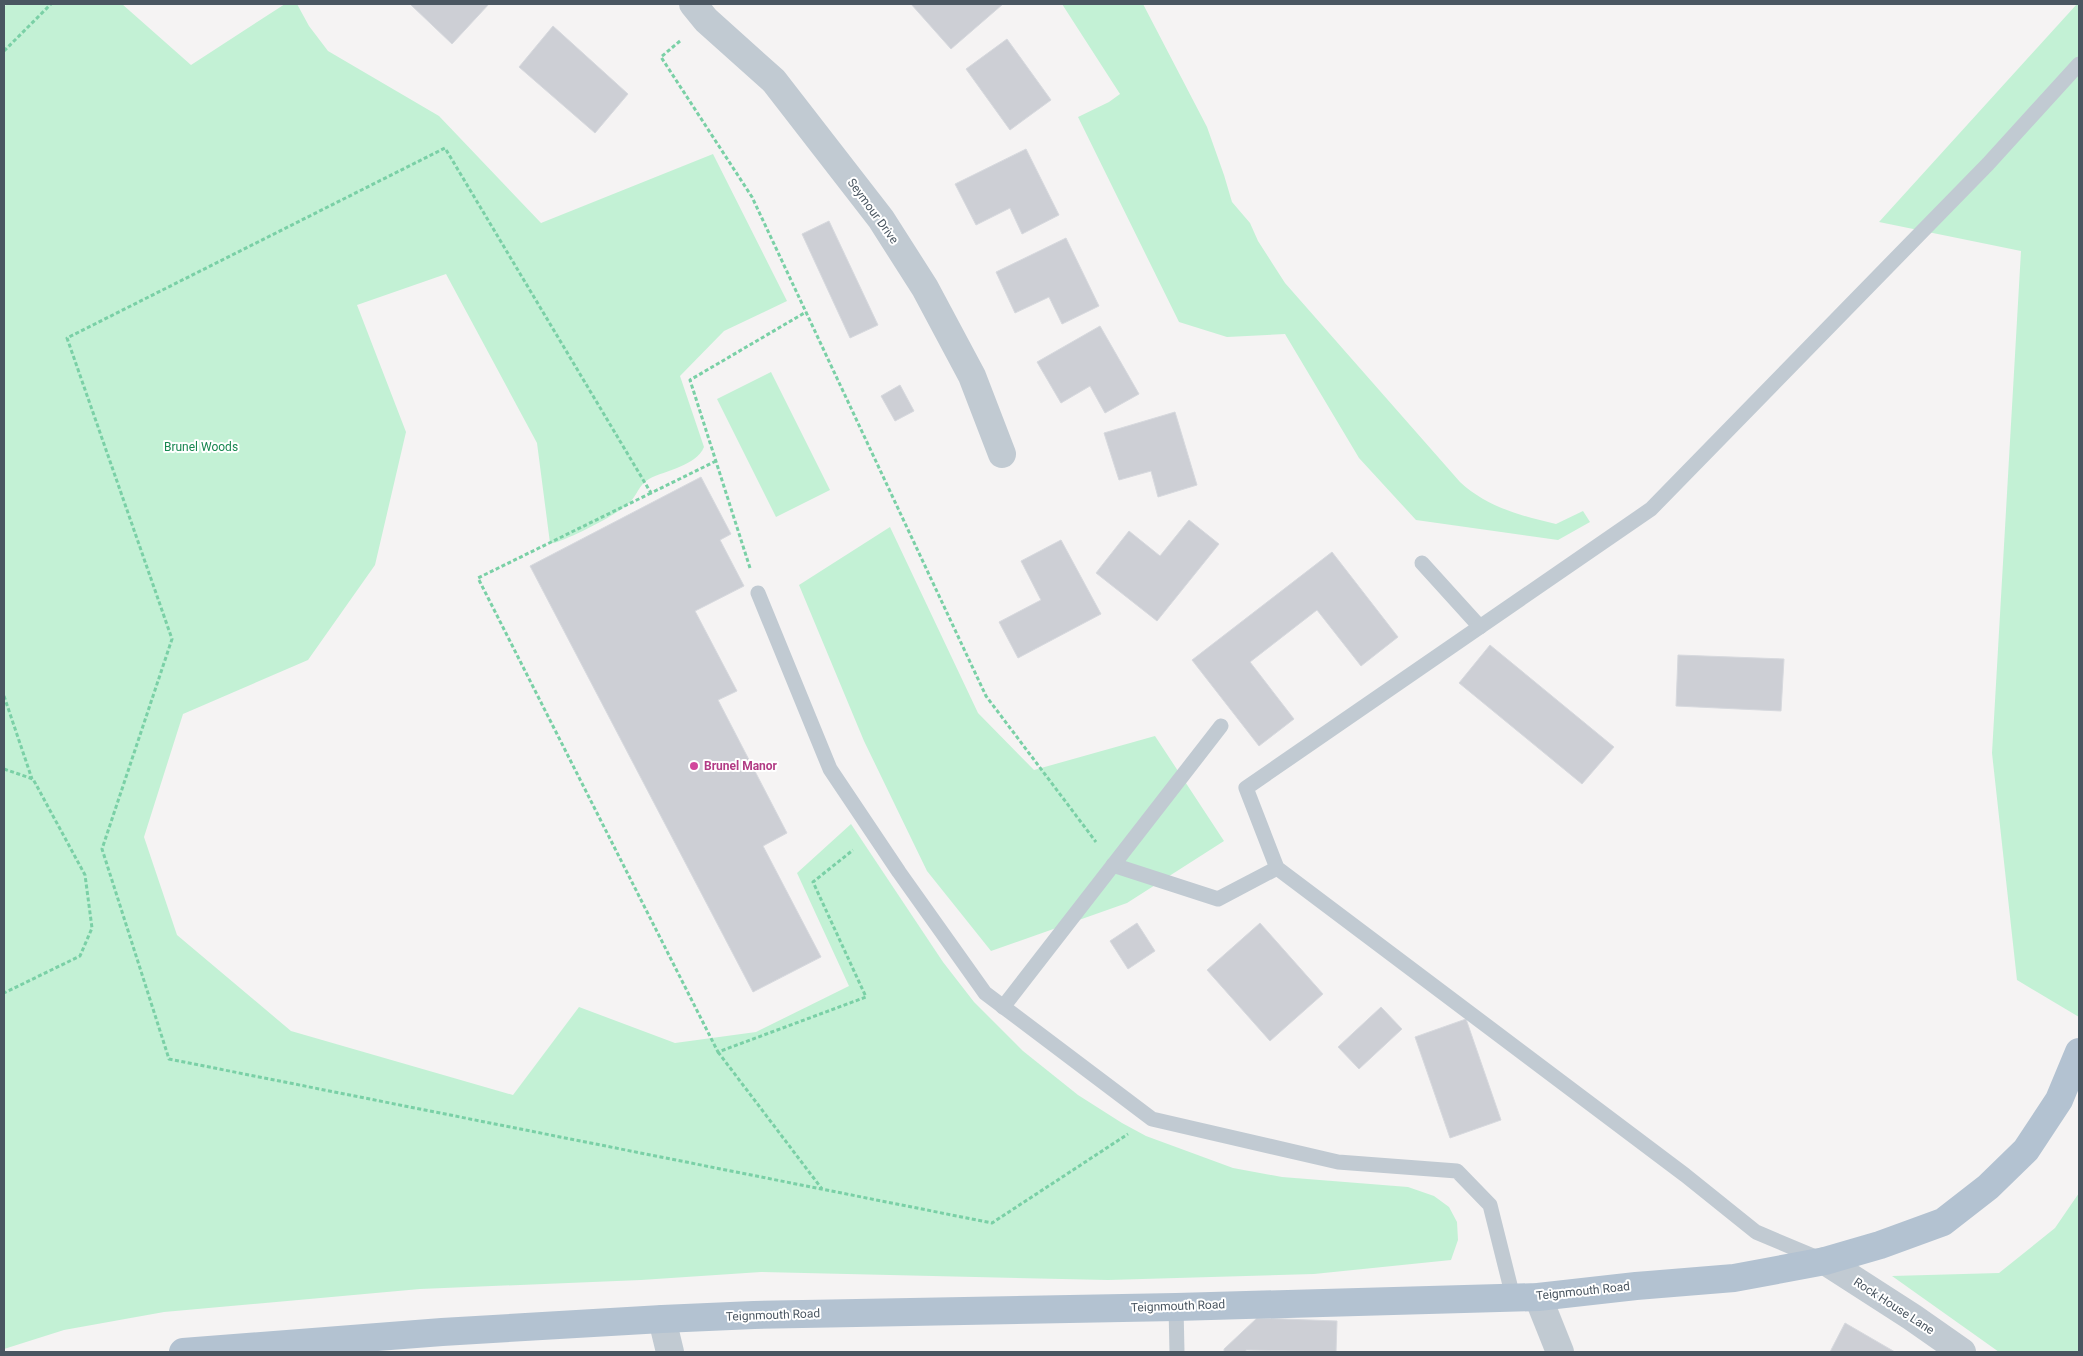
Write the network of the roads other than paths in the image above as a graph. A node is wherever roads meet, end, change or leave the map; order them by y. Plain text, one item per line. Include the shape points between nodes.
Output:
1 (699, 12) edge
2 (2079, 64) edge
3 (1002, 454) dead end
4 (1422, 563) dead end
5 (758, 593) road end
6 (1480, 627) junction
7 (1221, 726) dead end
8 (1112, 865) junction
9 (1277, 868) junction
10 (1002, 1006) junction
11 (2079, 1052) edge
12 (1825, 1261) junction
13 (1525, 1297) junction
14 (1176, 1307) junction
15 (662, 1319) junction
16 (183, 1352) edge
17 (670, 1352) edge
18 (1176, 1352) edge
19 (1560, 1352) edge
20 (1962, 1352) edge

1 - 3 street, Seymour Drive via 774,81 881,219 925,288 972,376
2 - 6 lane via 1988,164 1651,509
4 - 6 lane
5 - 10 lane via 830,769 985,994
6 - 9 lane via 1246,788
7 - 8 lane
8 - 9 lane via 1218,899
8 - 10 lane
9 - 12 lane via 1685,1174 1756,1232
10 - 13 lane via 1152,1119 1338,1162 1457,1171 1490,1205
11 - 12 main road, Teignmouth Road via 2059,1100 2026,1150 1988,1187 1943,1222
12 - 13 main road, Teignmouth Road via 1734,1278
12 - 20 street, Rock House Lane
13 - 14 main road, Teignmouth Road
13 - 19 street
14 - 15 main road, Teignmouth Road
14 - 18 lane
15 - 16 main road, Teignmouth Road
15 - 17 street

